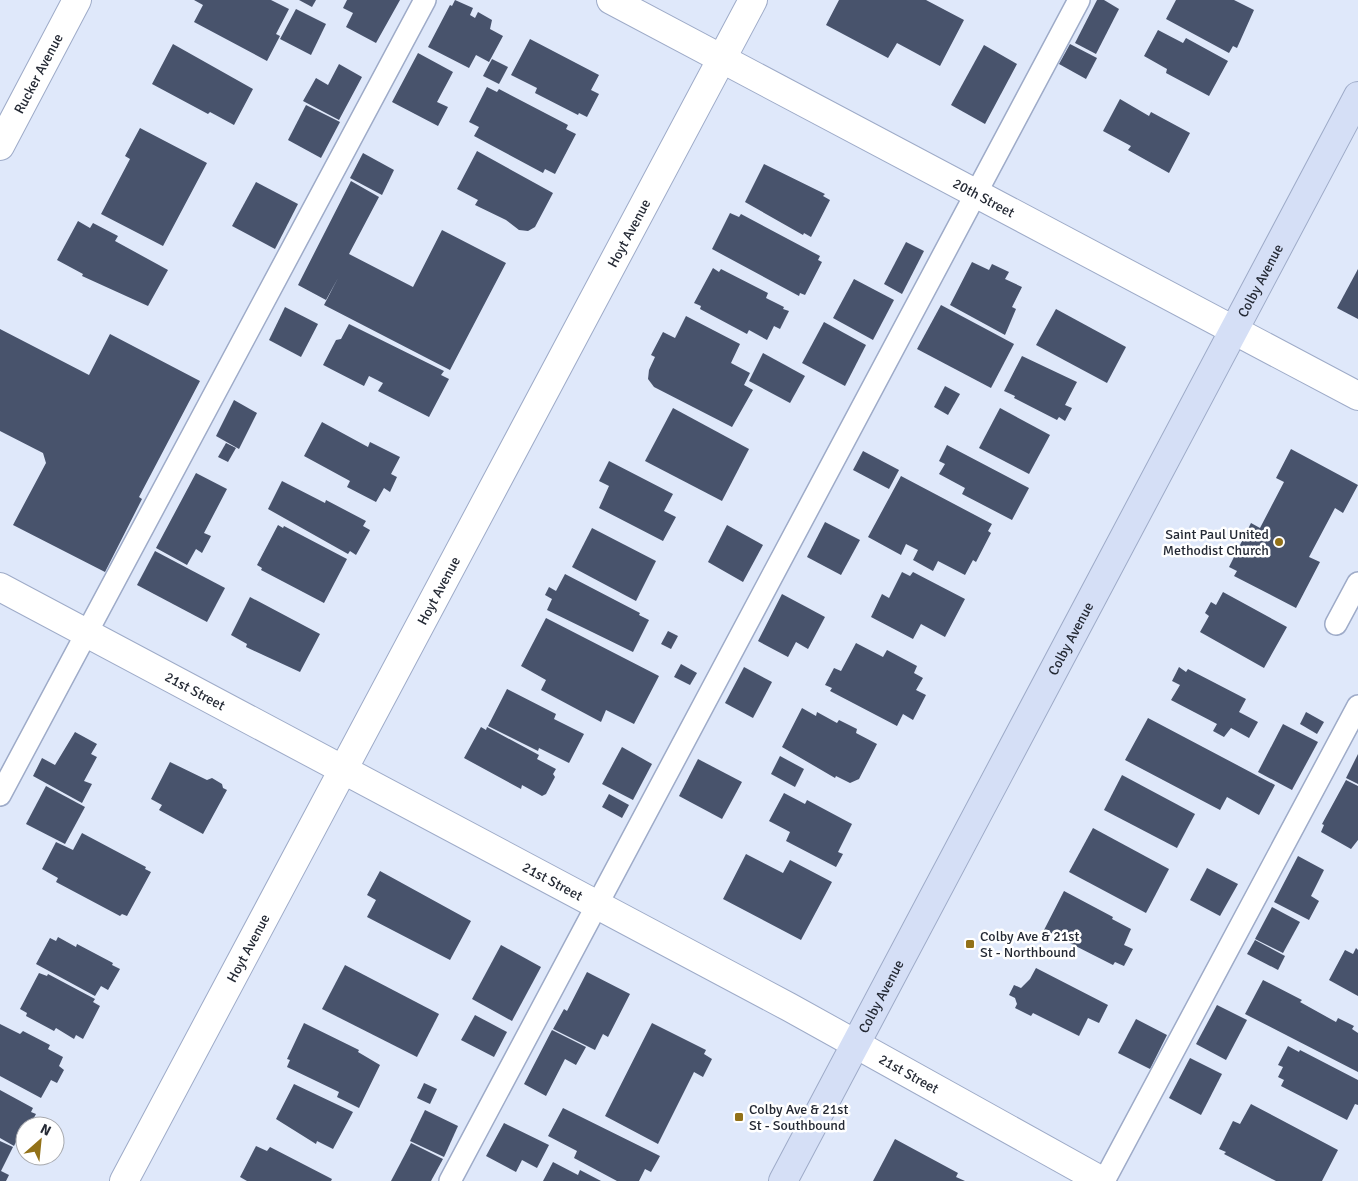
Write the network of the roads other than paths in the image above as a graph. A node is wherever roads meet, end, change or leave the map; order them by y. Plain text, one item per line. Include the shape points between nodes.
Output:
1 (77, 0) edge
2 (425, 0) edge
3 (611, 0) edge
4 (753, 0) edge
5 (1079, 0) edge
6 (722, 59) junction
7 (1358, 96) edge
8 (0, 146) edge
9 (977, 194) junction
10 (1234, 331) junction
11 (1358, 396) edge
12 (1358, 583) edge
13 (0, 587) edge
14 (1336, 624) dead end
15 (85, 633) junction
16 (1358, 706) edge
17 (343, 769) junction
18 (0, 795) edge
19 (599, 905) junction
20 (856, 1043) junction
21 (124, 1181) edge
22 (450, 1181) edge
23 (783, 1181) edge
24 (1103, 1181) edge

1 - 8 street, Rucker Avenue
2 - 15 lane
3 - 6 street, 20th Street
4 - 6 street, Hoyt Avenue
5 - 9 lane
6 - 9 street, 20th Street
6 - 17 street, Hoyt Avenue
7 - 10 main road, Colby Avenue
9 - 10 street, 20th Street
9 - 19 lane
10 - 11 street, 20th Street
10 - 20 main road, Colby Avenue
12 - 14 lane
13 - 15 street, 21st Street
15 - 17 street, 21st Street
15 - 18 lane
16 - 24 lane
17 - 19 street, 21st Street
17 - 21 street, Hoyt Avenue
19 - 20 street, 21st Street
19 - 22 lane
20 - 23 main road, Colby Avenue
20 - 24 street, 21st Street

